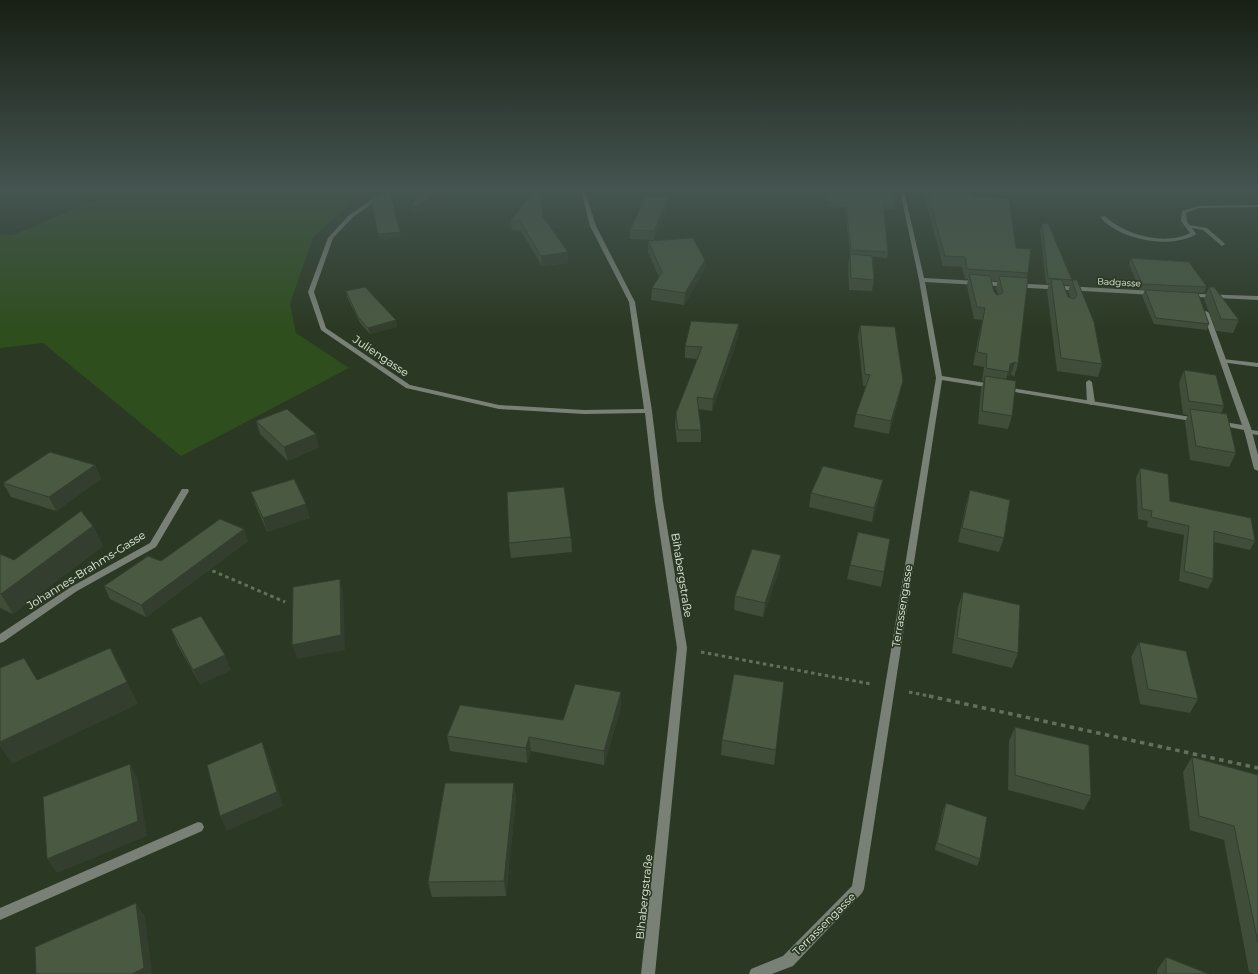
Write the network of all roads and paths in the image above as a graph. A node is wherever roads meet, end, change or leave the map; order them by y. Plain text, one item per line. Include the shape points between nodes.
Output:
1 (331, 236) edge
2 (598, 236) edge
3 (912, 236) edge
4 (1145, 236) edge
5 (1190, 236) edge
6 (1213, 236) edge
7 (1222, 244) dead end
8 (922, 280) junction
9 (1062, 288) junction
10 (1161, 294) edge
11 (1064, 295) edge
12 (1191, 295) edge
13 (1199, 296) junction
14 (1258, 298) edge
15 (1223, 361) junction
16 (1258, 365) edge
17 (939, 378) junction
18 (1089, 382) dead end
19 (1090, 403) junction
20 (648, 411) junction
21 (1248, 430) junction
22 (1258, 433) edge
23 (1258, 469) edge
24 (185, 491) dead end
25 (204, 568) edge
26 (284, 602) dead end
27 (0, 639) edge
28 (725, 656) dead end
29 (858, 682) dead end
30 (923, 695) dead end
31 (1258, 768) edge
32 (198, 827) dead end
33 (0, 914) edge
34 (648, 974) edge
35 (756, 974) edge

1 - 20 street, Juliengasse via 311,292 323,329 408,387 499,407 584,412
2 - 20 street, Bihabergstraße via 632,302
3 - 8 street, Terrassengasse
4 - 5 street via 1175,240
6 - 7 street
8 - 9 street, Badgasse via 991,287
8 - 17 street, Terrassengasse
9 - 10 street, Badgasse
9 - 11 street
12 - 13 street
13 - 14 street
13 - 15 street
15 - 16 street
15 - 21 street
17 - 19 street via 1010,386
17 - 35 street, Terrassengasse via 858,889 788,961
18 - 19 street
19 - 21 street
20 - 34 street, Bihabergstraße via 659,502 682,648
21 - 22 street
21 - 23 street
24 - 27 street, Johannes-Brahms-Gasse via 153,545 74,589
25 - 26 path
28 - 29 path
30 - 31 path
32 - 33 street

